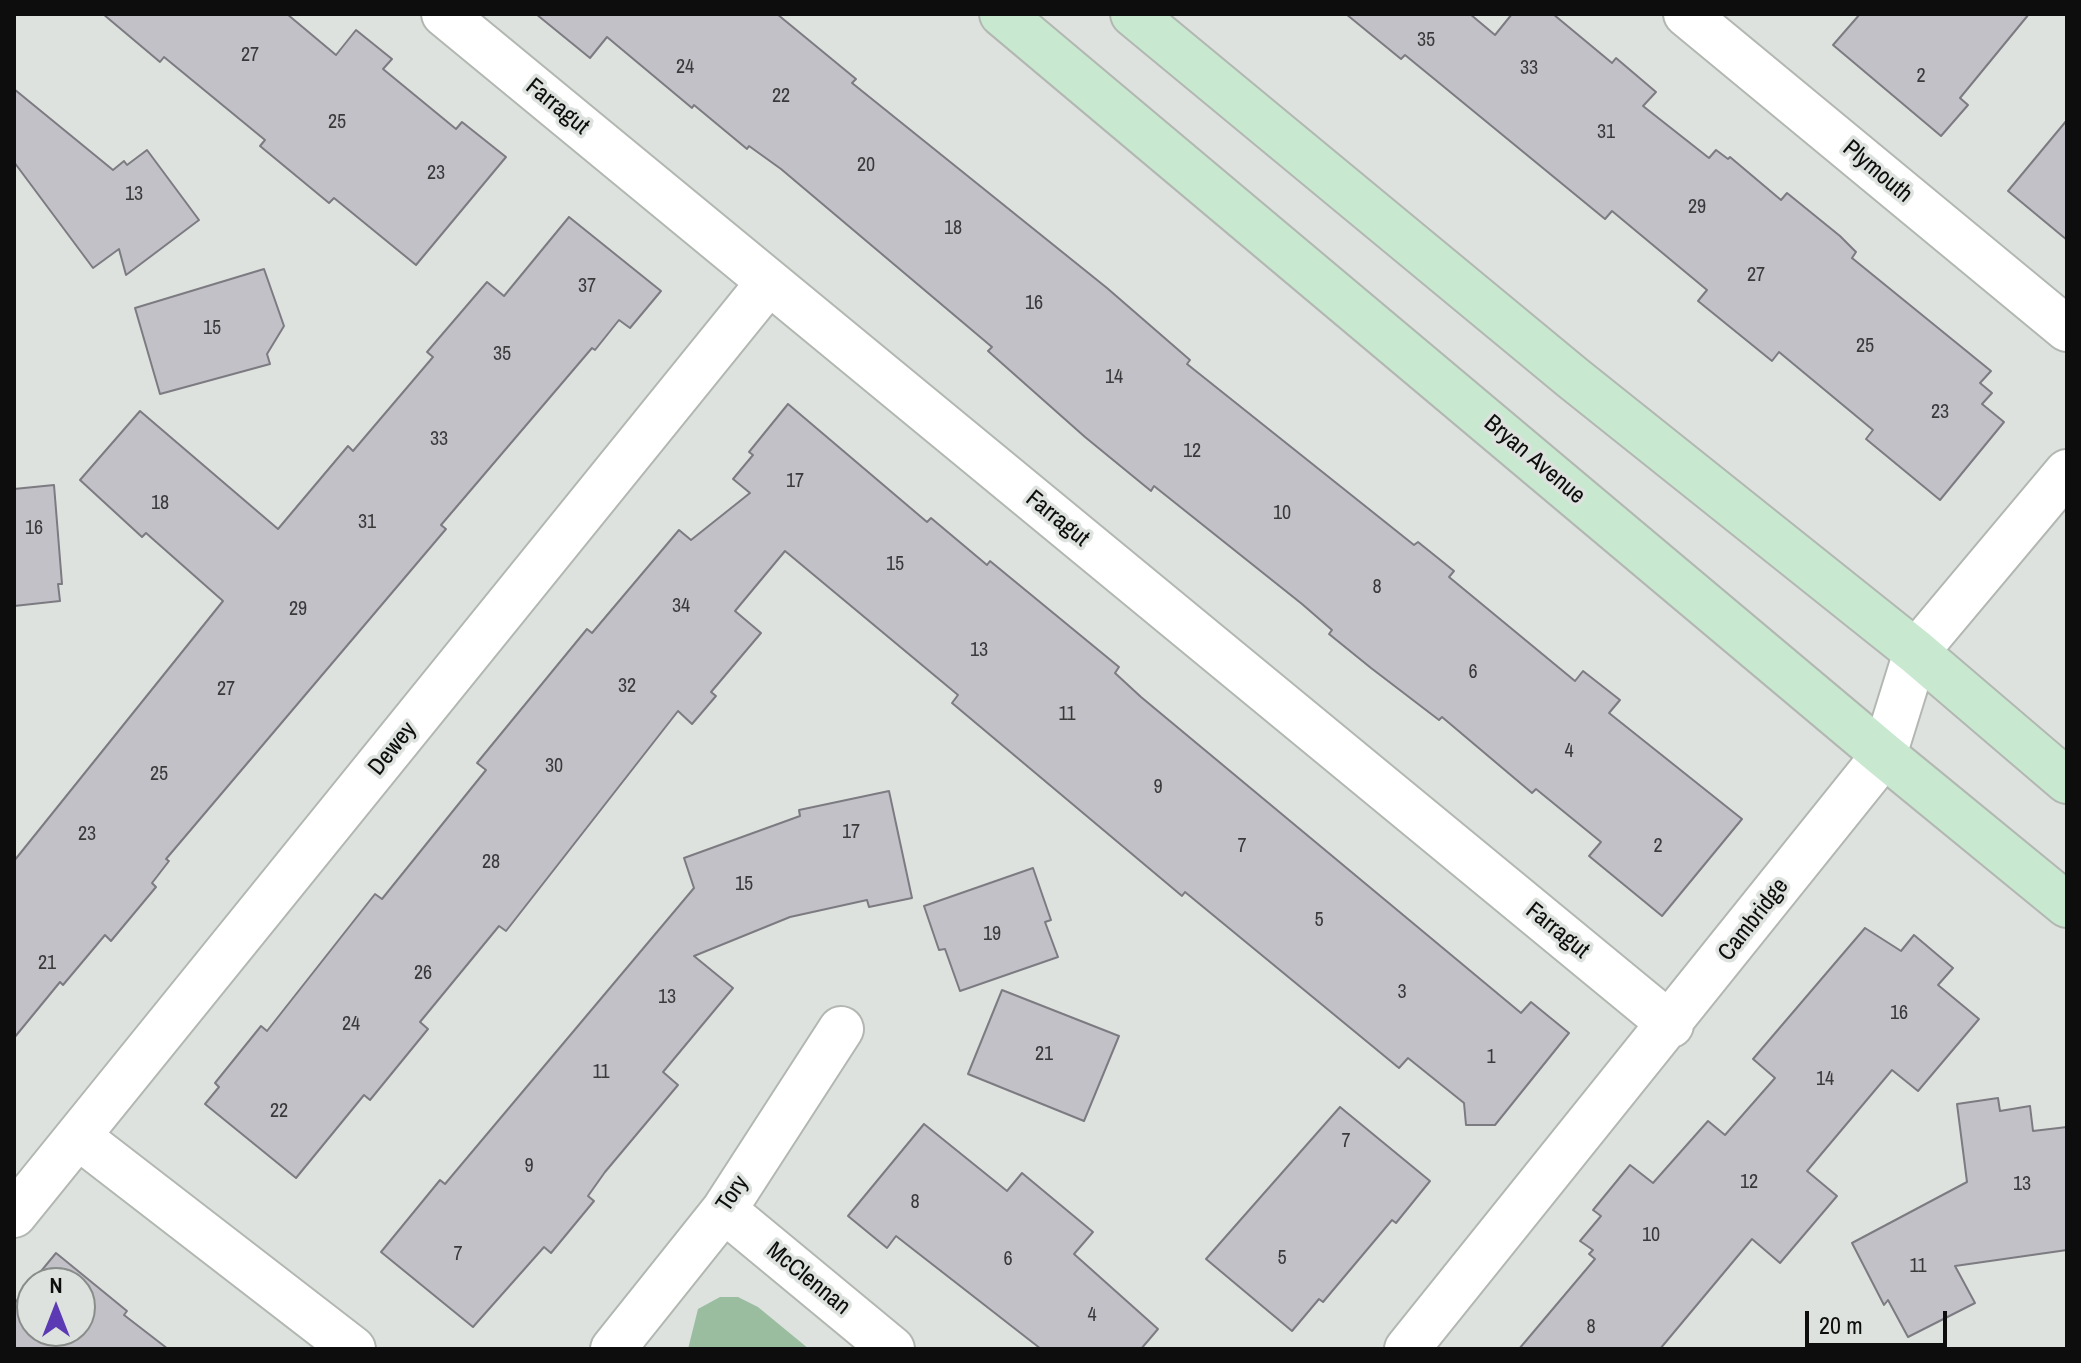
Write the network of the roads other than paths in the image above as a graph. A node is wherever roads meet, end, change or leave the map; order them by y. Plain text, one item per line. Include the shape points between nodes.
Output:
1 (444, 14) edge
2 (1002, 14) edge
3 (1133, 14) edge
4 (1713, 22) edge
5 (769, 282) junction
6 (2067, 329) edge
7 (2067, 472) edge
8 (1916, 652) junction
9 (1884, 755) junction
10 (2067, 781) edge
11 (2067, 905) edge
12 (1671, 1025) junction
13 (841, 1029) dead end
14 (80, 1138) junction
15 (724, 1210) junction
16 (14, 1215) edge
17 (353, 1349) edge
18 (613, 1349) edge
19 (892, 1349) edge
20 (1407, 1349) edge

1 - 5 street, Farragut
2 - 9 main road, Bryan Avenue
3 - 8 main road via 1573,378
4 - 6 street, Plymouth
5 - 12 street, Farragut
5 - 14 street, Dewey
7 - 8 street, Cambridge
8 - 9 street, Cambridge
8 - 10 main road
9 - 11 main road, Bryan Avenue
9 - 12 street, Cambridge
12 - 20 street, Cambridge
13 - 15 street, Tory
14 - 16 street, Dewey
14 - 17 street
15 - 18 street, Tory
15 - 19 street, McClennan

